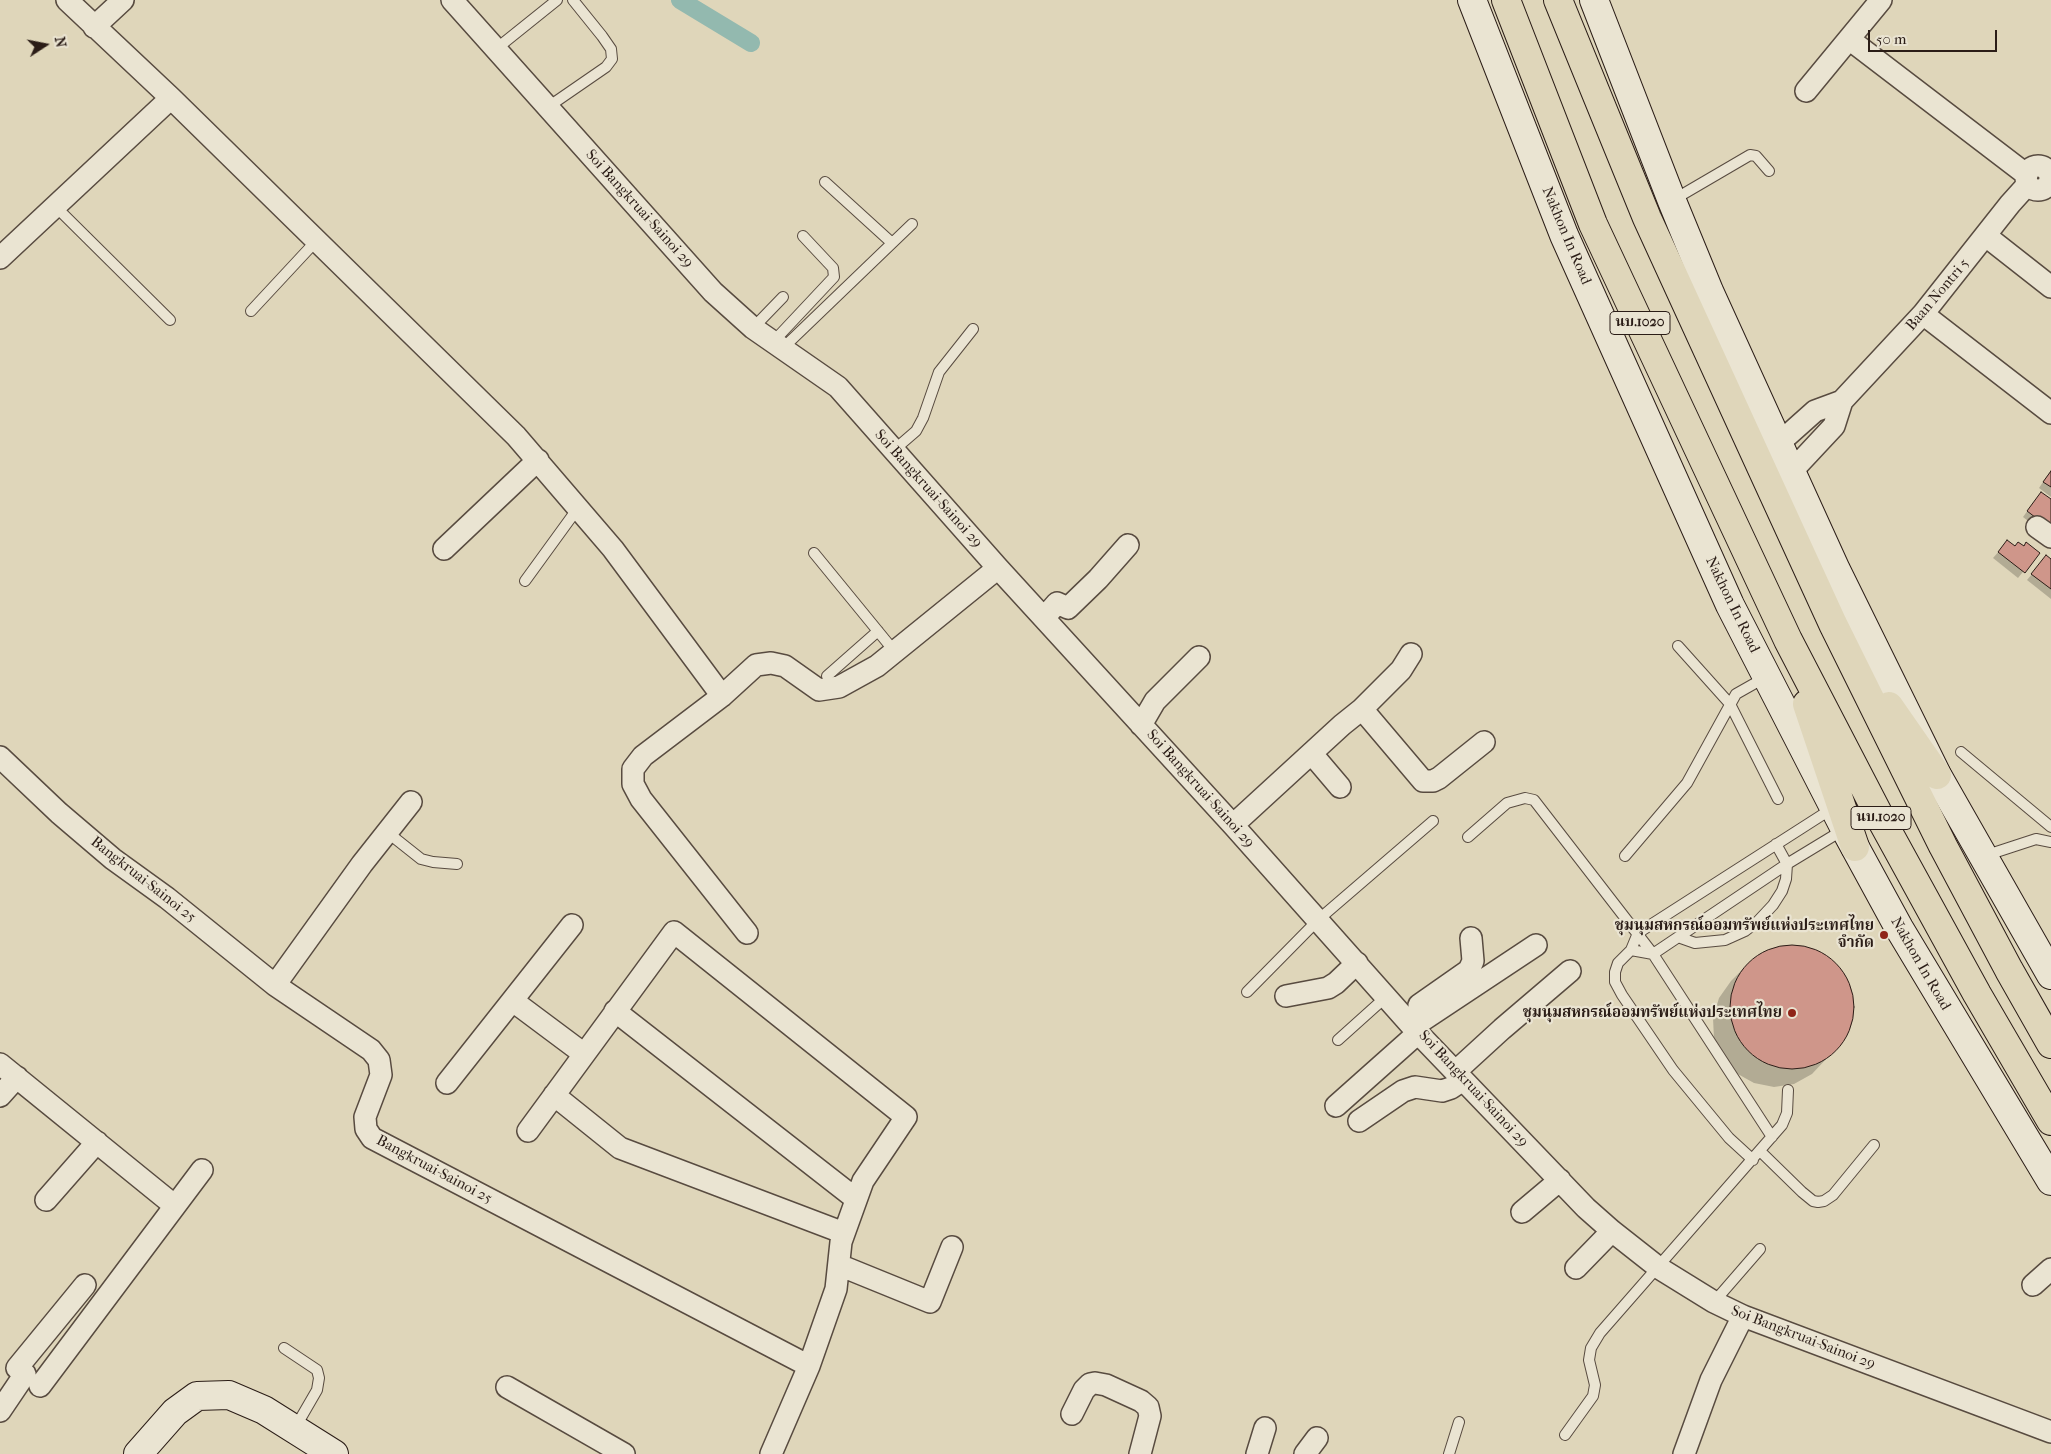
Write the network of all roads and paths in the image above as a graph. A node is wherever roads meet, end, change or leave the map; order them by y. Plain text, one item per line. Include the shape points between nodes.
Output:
1 (67, 0) edge
2 (123, 0) edge
3 (452, 0) edge
4 (557, 0) edge
5 (573, 0) edge
6 (1472, 0) edge
7 (1506, 0) edge
8 (1558, 0) edge
9 (1594, 0) edge
10 (1881, 0) edge
11 (94, 27) junction
12 (1849, 39) junction
13 (496, 49) junction
14 (1806, 91) dead end
15 (171, 98) junction
16 (548, 107) junction
17 (1770, 171) dead end
18 (2028, 179) junction
19 (2050, 179) edge
20 (825, 182) dead end
21 (1672, 201) junction
22 (56, 207) junction
23 (912, 224) dead end
24 (803, 236) dead end
25 (1986, 236) junction
26 (317, 240) junction
27 (892, 243) junction
28 (0, 258) edge
29 (2051, 287) edge
30 (783, 297) dead end
31 (251, 311) dead end
32 (1923, 314) junction
33 (170, 320) dead end
34 (753, 328) junction
35 (973, 329) dead end
36 (778, 345) junction
37 (1842, 401) junction
38 (2051, 413) edge
39 (1778, 444) junction
40 (894, 450) junction
41 (538, 460) junction
42 (1791, 472) junction
43 (578, 508) junction
44 (1128, 545) dead end
45 (444, 548) dead end
46 (814, 553) dead end
47 (998, 568) junction
48 (525, 580) dead end
49 (1044, 618) junction
50 (1833, 624) junction
51 (878, 632) junction
52 (1788, 640) junction
53 (1678, 646) dead end
54 (895, 652) junction
55 (1411, 654) dead end
56 (1199, 657) dead end
57 (827, 676) dead end
58 (1766, 676) junction
59 (722, 696) junction
60 (1730, 704) junction
61 (1362, 709) junction
62 (1141, 725) junction
63 (1484, 742) dead end
64 (1961, 752) dead end
65 (1312, 754) junction
66 (0, 757) edge
67 (1937, 775) junction
68 (1340, 788) dead end
69 (1778, 798) dead end
70 (411, 802) dead end
71 (1432, 821) dead end
72 (1233, 825) junction
73 (2051, 827) edge
74 (1844, 828) junction
75 (388, 832) junction
76 (1468, 837) dead end
77 (2051, 842) edge
78 (1776, 844) junction
79 (1625, 856) dead end
80 (1983, 856) junction
81 (457, 864) dead end
82 (1787, 864) junction
83 (1318, 920) junction
84 (572, 925) dead end
85 (747, 932) dead end
86 (1638, 933) junction
87 (1678, 937) junction
88 (1471, 938) dead end
89 (1536, 945) dead end
90 (1631, 950) junction
91 (1653, 954) junction
92 (1356, 963) junction
93 (1570, 971) dead end
94 (2051, 975) edge
95 (275, 985) junction
96 (1247, 992) dead end
97 (1286, 996) dead end
98 (1387, 996) junction
99 (513, 1001) junction
100 (615, 1012) junction
101 (1412, 1025) junction
102 (1338, 1040) dead end
103 (2051, 1044) edge
104 (584, 1054) junction
105 (0, 1064) edge
106 (1459, 1076) junction
107 (17, 1078) junction
108 (447, 1083) dead end
109 (1788, 1090) dead end
110 (554, 1095) junction
111 (0, 1096) edge
112 (1336, 1106) dead end
113 (1359, 1121) dead end
114 (2051, 1121) edge
115 (528, 1131) dead end
116 (1772, 1137) junction
117 (97, 1142) junction
118 (1874, 1145) dead end
119 (1760, 1151) junction
120 (1752, 1160) junction
121 (202, 1170) dead end
122 (1560, 1180) junction
123 (2051, 1181) edge
124 (856, 1199) junction
125 (46, 1200) dead end
126 (175, 1206) junction
127 (1522, 1212) dead end
128 (1612, 1232) junction
129 (844, 1233) junction
130 (952, 1247) dead end
131 (1760, 1249) dead end
132 (839, 1265) junction
133 (1576, 1268) dead end
134 (1658, 1268) junction
135 (2051, 1268) edge
136 (85, 1285) dead end
137 (2032, 1285) dead end
138 (1714, 1302) junction
139 (1743, 1316) junction
140 (284, 1348) dead end
141 (809, 1366) junction
142 (28, 1376) junction
143 (507, 1387) dead end
144 (0, 1411) edge
145 (1072, 1414) dead end
146 (1459, 1422) dead end
147 (1265, 1428) dead end
148 (294, 1429) junction
149 (2051, 1432) edge
150 (1565, 1435) dead end
151 (138, 1454) edge
152 (334, 1454) edge
153 (624, 1454) edge
154 (771, 1454) edge
155 (1140, 1454) edge
156 (1257, 1454) edge
157 (1448, 1454) edge
158 (1684, 1454) edge

1 - 11 street
2 - 11 street
3 - 13 street, Soi Bangkruai-Sainoi 29
4 - 13 lane
5 - 16 lane via 611,49 612,59 606,67
6 - 58 main road, Nakhon In Road / นบ.1020 via 1564,235 1730,605
7 - 52 main road, Nakhon In Road / นบ.1020 via 1593,224
8 - 50 main road, นบ.1020 via 1647,218
9 - 21 main road
10 - 12 street
11 - 15 street
12 - 14 street
12 - 18 street
13 - 16 street, Soi Bangkruai-Sainoi 29
15 - 22 street
15 - 26 street
16 - 34 street, Soi Bangkruai-Sainoi 29 via 713,292
17 - 21 lane via 1756,156 1750,155
18 - 19 street via 2033,167 2042,167
18 - 25 street, Baan Nontri 5
20 - 27 lane
21 - 39 main road
22 - 28 street
22 - 33 lane
23 - 27 lane
24 - 36 lane via 833,268 834,278
25 - 29 street
25 - 32 street, Baan Nontri 5
26 - 31 lane
26 - 41 street
27 - 36 lane
30 - 34 lane
32 - 37 street, Baan Nontri 5
32 - 38 street
34 - 36 street, Soi Bangkruai-Sainoi 29
35 - 40 lane via 939,372 916,431
36 - 40 street, Soi Bangkruai-Sainoi 29 via 838,387
37 - 39 street, Baan Nontri 5 via 1815,411
37 - 42 street, Baan Nontri 5 via 1834,426
39 - 42 main road
40 - 47 street, Soi Bangkruai-Sainoi 29
41 - 43 street
41 - 45 street
42 - 67 main road
43 - 48 lane
43 - 59 street
44 - 49 street via 1068,608 1056,603
46 - 51 lane
47 - 49 street, Soi Bangkruai-Sainoi 29
47 - 54 street
49 - 62 street, Soi Bangkruai-Sainoi 29
50 - 67 main road
50 - 103 main road, นบ.1020 via 1944,846
51 - 54 lane
51 - 57 lane
52 - 74 main road
52 - 114 main road, Nakhon In Road / นบ.1020 via 1882,821
53 - 60 lane
54 - 59 street via 877,666 839,686 819,690 786,666 756,665
55 - 61 street via 1401,670
56 - 62 street via 1155,701
58 - 60 lane via 1736,694
58 - 74 main road, Nakhon In Road / นบ.1020
59 - 85 street via 644,756 633,769 633,784 669,836
60 - 69 lane
60 - 79 lane via 1687,783
61 - 63 street via 1423,782 1439,778
61 - 65 street
62 - 72 street, Soi Bangkruai-Sainoi 29
64 - 73 lane
65 - 68 street
65 - 72 street
66 - 95 street, Bangkruai-Sainoi 25 via 113,859
67 - 80 main road
70 - 75 street
71 - 83 lane
72 - 83 street, Soi Bangkruai-Sainoi 29
74 - 78 lane
74 - 82 lane
74 - 123 main road, Nakhon In Road / นบ.1020 via 1899,928
75 - 81 lane via 421,859
75 - 95 street
76 - 86 lane via 1507,803 1525,798 1534,800
77 - 80 lane via 2036,839
78 - 82 lane
78 - 86 lane
80 - 94 main road
82 - 87 lane
82 - 87 lane via 1782,891 1773,905 1745,931 1708,943 1695,943
83 - 92 street, Soi Bangkruai-Sainoi 29
83 - 96 lane
84 - 99 street
86 - 90 lane
86 - 91 lane
87 - 91 lane
88 - 101 street via 1473,961 1469,970
89 - 101 street
90 - 91 lane
90 - 120 lane via 1618,963 1615,972 1615,982 1622,995 1673,1070 1729,1138
91 - 116 lane
92 - 97 street via 1328,988
92 - 98 street, Soi Bangkruai-Sainoi 29
93 - 106 street via 1502,1028
95 - 141 street, Bangkruai-Sainoi 25 via 372,1050 379,1060 381,1075 365,1117 366,1129 372,1138
98 - 101 street, Soi Bangkruai-Sainoi 29
98 - 102 lane
99 - 104 street
99 - 108 street
100 - 104 street
100 - 124 street
100 - 124 street via 674,932 906,1117 863,1181
101 - 106 street, Soi Bangkruai-Sainoi 29
101 - 112 street
104 - 110 street
105 - 107 street
106 - 113 street via 1451,1088 1442,1091 1415,1087 1403,1091
106 - 122 street, Soi Bangkruai-Sainoi 29
107 - 111 street
107 - 117 street
109 - 116 lane via 1787,1113
110 - 115 street
110 - 129 street via 620,1148
116 - 119 lane
117 - 125 street
117 - 126 street
118 - 119 lane via 1832,1195 1818,1202 1802,1192
119 - 120 lane
120 - 134 lane
121 - 126 street
122 - 127 street
122 - 128 street, Soi Bangkruai-Sainoi 29
124 - 129 street
126 - 142 street
128 - 133 street
128 - 134 street, Soi Bangkruai-Sainoi 29
129 - 132 street
130 - 132 street via 930,1302
131 - 138 lane
132 - 141 street via 836,1289
134 - 138 street, Soi Bangkruai-Sainoi 29
134 - 150 lane via 1600,1333 1591,1348 1593,1396
135 - 137 street
136 - 142 street
138 - 139 street, Soi Bangkruai-Sainoi 29
139 - 149 street, Soi Bangkruai-Sainoi 29
139 - 158 street via 1712,1380
140 - 148 lane via 317,1370 319,1378 318,1390
141 - 154 street
142 - 144 street
143 - 153 street
145 - 155 street via 1084,1390 1095,1383 1141,1401 1148,1407 1150,1416
146 - 157 lane
147 - 156 street
148 - 151 main road via 264,1410 229,1394 197,1396 174,1412
148 - 152 main road

